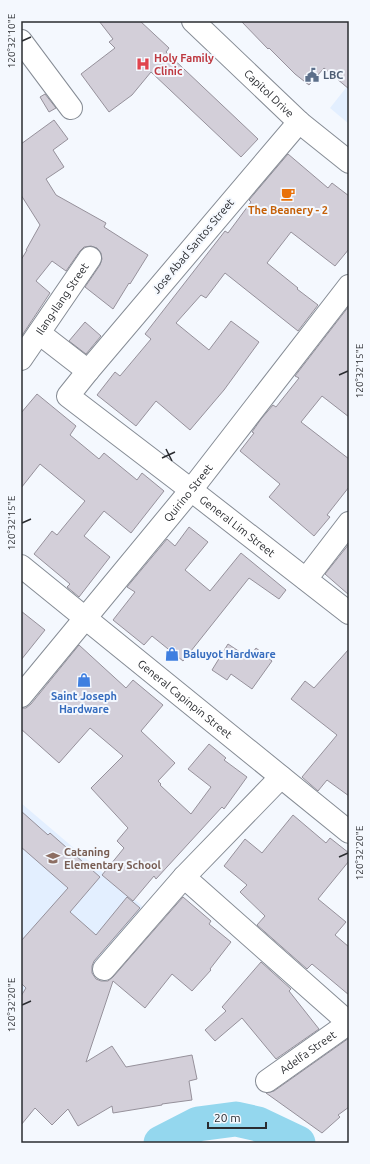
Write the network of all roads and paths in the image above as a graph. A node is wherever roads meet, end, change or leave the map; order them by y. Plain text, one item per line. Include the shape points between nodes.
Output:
1 (193, 21) edge
2 (21, 41) edge
3 (71, 108) dead end
4 (299, 122) junction
5 (349, 162) edge
6 (90, 258) dead end
7 (349, 286) edge
8 (39, 333) junction
9 (21, 359) edge
10 (88, 371) junction
11 (68, 396) joint
12 (191, 490) junction
13 (349, 523) edge
14 (21, 566) edge
15 (306, 579) junction
16 (349, 613) edge
17 (85, 618) junction
18 (21, 696) edge
19 (281, 777) junction
20 (349, 832) edge
21 (184, 877) junction
22 (104, 969) dead end
23 (349, 1023) edge
24 (267, 1081) dead end

1 - 4 street, Capitol Drive
2 - 3 street
4 - 5 street, Capitol Drive
4 - 10 street, Jose Abad Santos Street
6 - 8 street, Ilang-Ilang Street
7 - 12 street, Quirino Street
8 - 9 street, Ilang-Ilang Street
8 - 10 street
10 - 11 street, Jose Abad Santos Street
11 - 12 street, General Lim Street
12 - 15 street, General Lim Street
12 - 17 street, Quirino Street
13 - 15 street
14 - 17 street, General Capinpin Street
15 - 16 street, General Lim Street
17 - 18 street, Quirino Street
17 - 19 street, General Capinpin Street
19 - 20 street, General Capinpin Street
19 - 21 street
21 - 22 street
21 - 23 street
23 - 24 street, Adelfa Street

